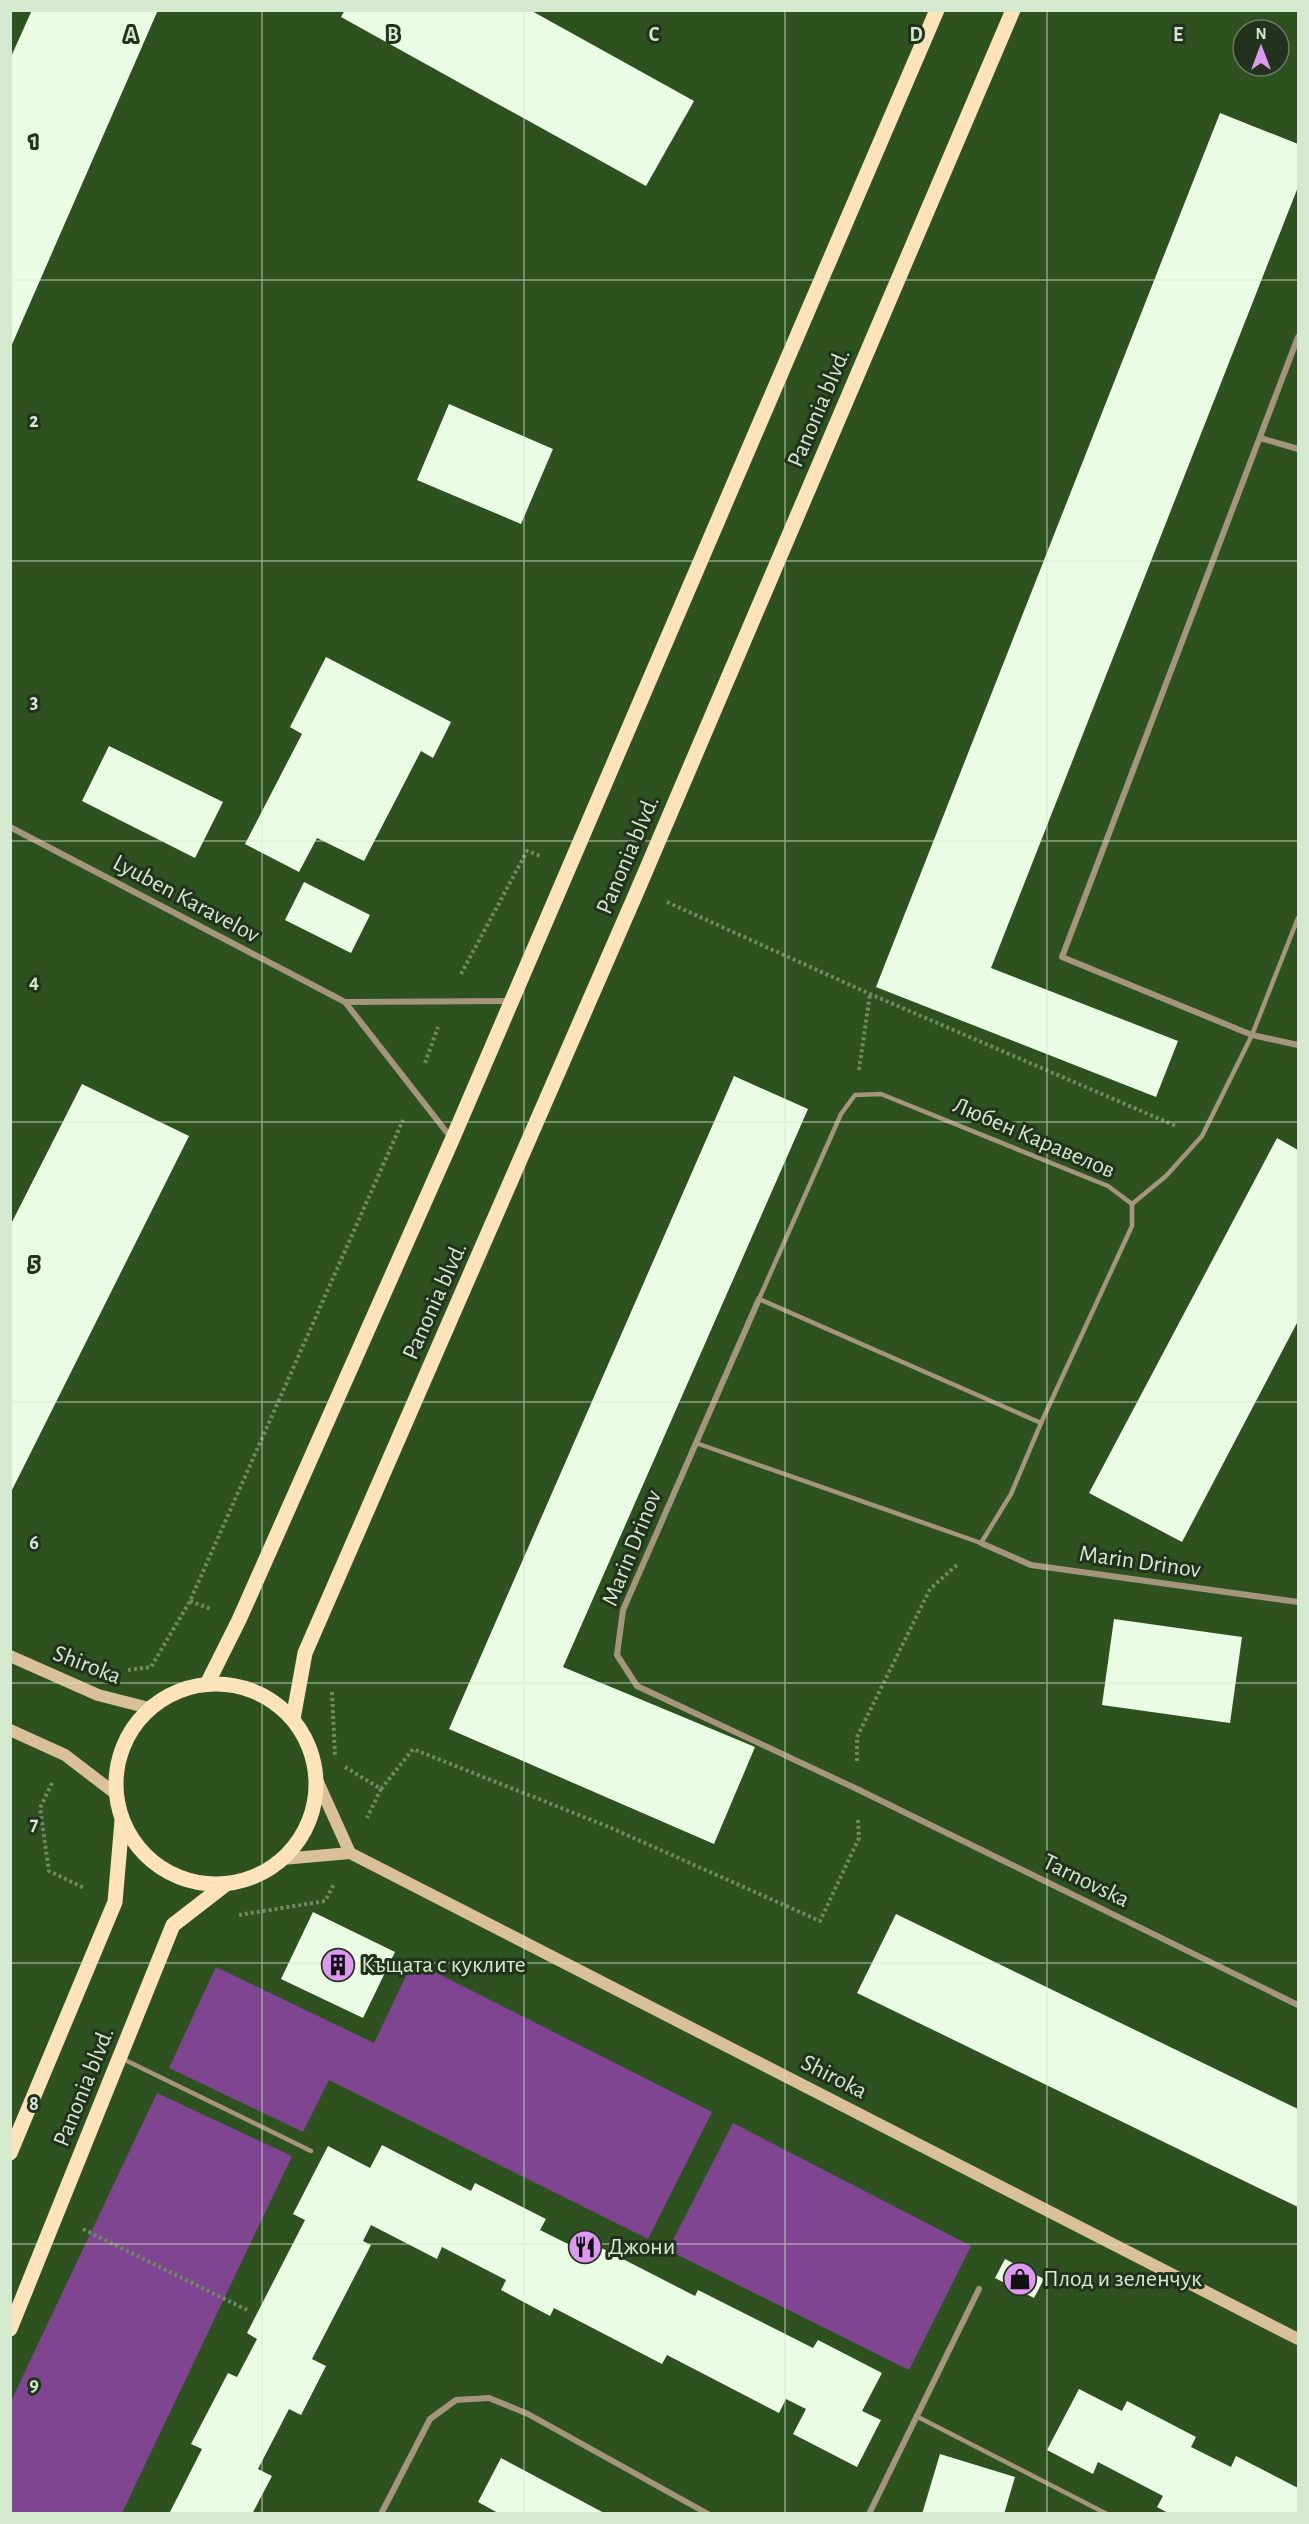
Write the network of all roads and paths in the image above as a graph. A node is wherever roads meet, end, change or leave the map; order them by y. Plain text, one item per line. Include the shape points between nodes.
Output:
1 (937, 10) edge
2 (1012, 10) edge
3 (1299, 338) edge
4 (1260, 438) junction
5 (1299, 449) edge
6 (10, 827) edge
7 (570, 865) junction
8 (638, 889) junction
9 (1299, 918) edge
10 (870, 994) junction
11 (447, 1001) junction
12 (511, 1001) junction
13 (345, 1002) junction
14 (1252, 1035) junction
15 (1299, 1045) edge
16 (415, 1092) junction
17 (855, 1095) junction
18 (1202, 1137) junction
19 (452, 1140) junction
20 (1132, 1204) junction
21 (759, 1299) junction
22 (1041, 1422) junction
23 (696, 1443) junction
24 (981, 1543) junction
25 (1299, 1602) edge
26 (10, 1656) edge
27 (207, 1684) junction
28 (332, 1690) dead end
29 (98, 1695) junction
30 (149, 1708) junction
31 (293, 1719) junction
32 (10, 1730) edge
33 (65, 1755) junction
34 (317, 1780) junction
35 (857, 1788) junction
36 (381, 1789) junction
37 (116, 1794) junction
38 (122, 1821) junction
39 (350, 1853) junction
40 (282, 1859) junction
41 (226, 1884) junction
42 (115, 1902) junction
43 (231, 1916) dead end
44 (1299, 2005) edge
45 (120, 2058) junction
46 (311, 2151) dead end
47 (10, 2153) edge
48 (55, 2216) junction
49 (979, 2289) dead end
50 (247, 2310) dead end
51 (10, 2329) edge
52 (1299, 2339) edge
53 (916, 2416) junction
54 (697, 2511) edge
55 (381, 2514) edge
56 (708, 2514) edge
57 (868, 2514) edge
58 (1107, 2514) edge

1 - 7 main road, Panonia blvd.
2 - 8 main road, Panonia blvd.
3 - 4 street
4 - 5 street
4 - 14 street via 1062,957
6 - 13 street, Lyuben Karavelov
7 - 11 path via 527,851
7 - 12 main road, Panonia blvd.
8 - 10 path
8 - 31 main road, Panonia blvd. via 305,1653
9 - 14 lane, Любен Каравелов
10 - 17 path
10 - 18 path
11 - 12 street, Lyuben Karavelov
11 - 13 street, Lyuben Karavelov
11 - 16 path
12 - 19 main road, Panonia blvd.
13 - 16 street, Lyuben Karavelov
14 - 15 street
14 - 18 lane, Любен Каравелов
16 - 19 street, Lyuben Karavelov
16 - 29 path via 190,1601 151,1667 110,1673
17 - 20 lane, Любен Каравелов via 881,1094 1108,1186
17 - 21 lane via 841,1114
18 - 20 lane, Любен Каравелов via 1166,1176
19 - 27 main road, Panonia blvd.
20 - 22 lane via 1132,1226
21 - 22 lane
21 - 23 street, Marin Drinov
22 - 24 lane via 1011,1494
23 - 24 lane
23 - 35 street, Marin Drinov via 623,1610 616,1655 637,1686
24 - 25 street, Marin Drinov via 1031,1565
24 - 35 path via 930,1589 857,1737
26 - 29 main road, Shiroka
27 - 30 main road, Panonia blvd. via 176,1691
27 - 31 main road, Panonia blvd. via 232,1684 255,1691 276,1702
28 - 36 path via 335,1761
29 - 30 main road, Shiroka
30 - 37 main road, Panonia blvd. via 122,1747 116,1770
31 - 34 main road, Panonia blvd. via 310,1748
32 - 33 main road
33 - 37 main road
33 - 42 path via 40,1808 49,1871
34 - 39 main road
34 - 40 main road, Panonia blvd. via 308,1824
35 - 36 path via 859,1838 820,1921 609,1827 413,1749
35 - 44 street, Tarnovska
36 - 39 path
37 - 38 main road, Panonia blvd.
38 - 41 main road, Panonia blvd. via 135,1844 153,1862 200,1883
38 - 42 main road, Panonia blvd.
39 - 40 main road
39 - 43 path via 325,1901
39 - 52 main road, Shiroka
40 - 41 main road, Panonia blvd. via 265,1872
41 - 45 main road, Panonia blvd. via 173,1925
42 - 47 main road, Panonia blvd.
45 - 46 lane
45 - 48 main road, Panonia blvd.
48 - 50 path
48 - 51 main road, Panonia blvd.
49 - 53 street
53 - 57 street
53 - 58 lane
54 - 55 street via 528,2414 489,2397 456,2400 430,2419
54 - 56 street

